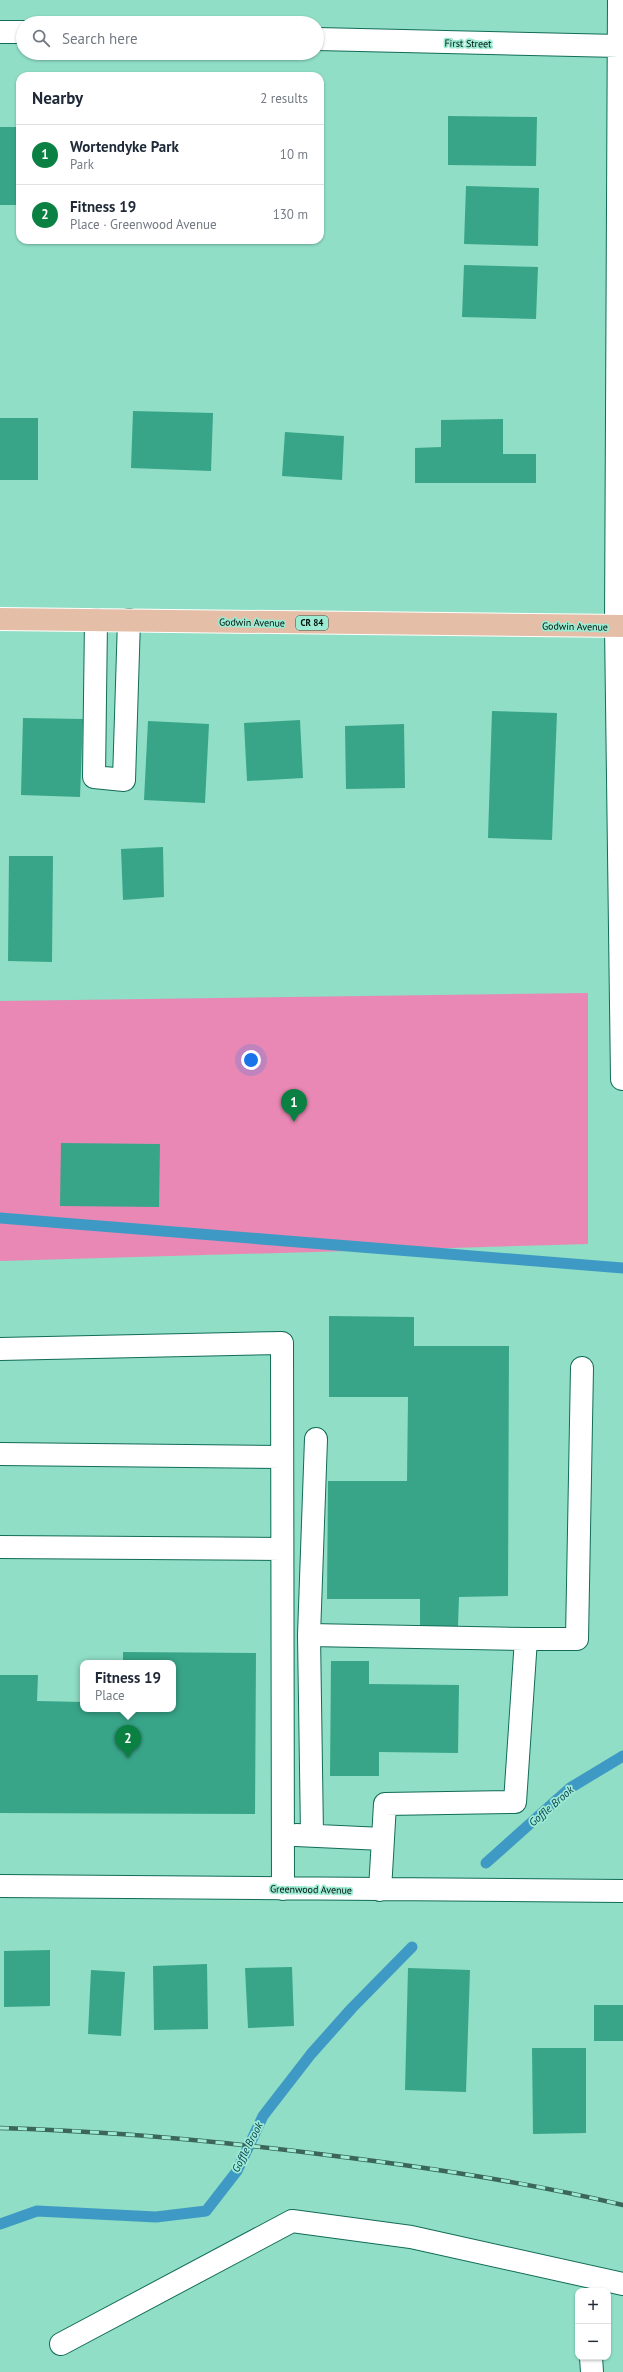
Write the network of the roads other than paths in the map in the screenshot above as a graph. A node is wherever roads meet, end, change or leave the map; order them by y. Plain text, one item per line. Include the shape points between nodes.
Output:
1 (619, 0) edge
2 (0, 32) edge
3 (16, 32) edge
4 (324, 39) edge
5 (619, 46) junction
6 (0, 619) edge
7 (96, 620) junction
8 (129, 620) junction
9 (619, 626) edge
10 (622, 1079) edge
11 (0, 1349) edge
12 (582, 1368) dead end
13 (316, 1439) dead end
14 (0, 1454) edge
15 (282, 1457) junction
16 (0, 1547) edge
17 (282, 1549) junction
18 (309, 1635) junction
19 (526, 1639) junction
20 (312, 1835) junction
21 (283, 1836) junction
22 (383, 1839) junction
23 (0, 1886) edge
24 (283, 1889) junction
25 (380, 1890) junction
26 (623, 1890) edge
27 (623, 2284) edge
28 (598, 2285) edge
29 (61, 2344) dead end
30 (591, 2360) edge
31 (592, 2372) edge

1 - 5 street
2 - 3 street
4 - 5 street, First Street
5 - 9 street
6 - 7 main road, Godwin Avenue / CR 84
7 - 8 main road, Godwin Avenue / CR 84
7 - 8 street via 94,777 124,780
8 - 9 main road, Godwin Avenue / CR 84
9 - 10 street
11 - 15 street via 282,1343
12 - 19 street via 577,1639
13 - 18 street
14 - 15 street
15 - 17 street
16 - 17 street
17 - 21 street
18 - 19 street
18 - 20 street
19 - 22 street via 515,1802 385,1804
20 - 21 street
20 - 22 street
21 - 24 street
22 - 25 street
23 - 24 street, Greenwood Avenue
24 - 25 street, Greenwood Avenue
25 - 26 street, Greenwood Avenue
27 - 28 street
28 - 29 street via 411,2237 292,2221
30 - 31 street

